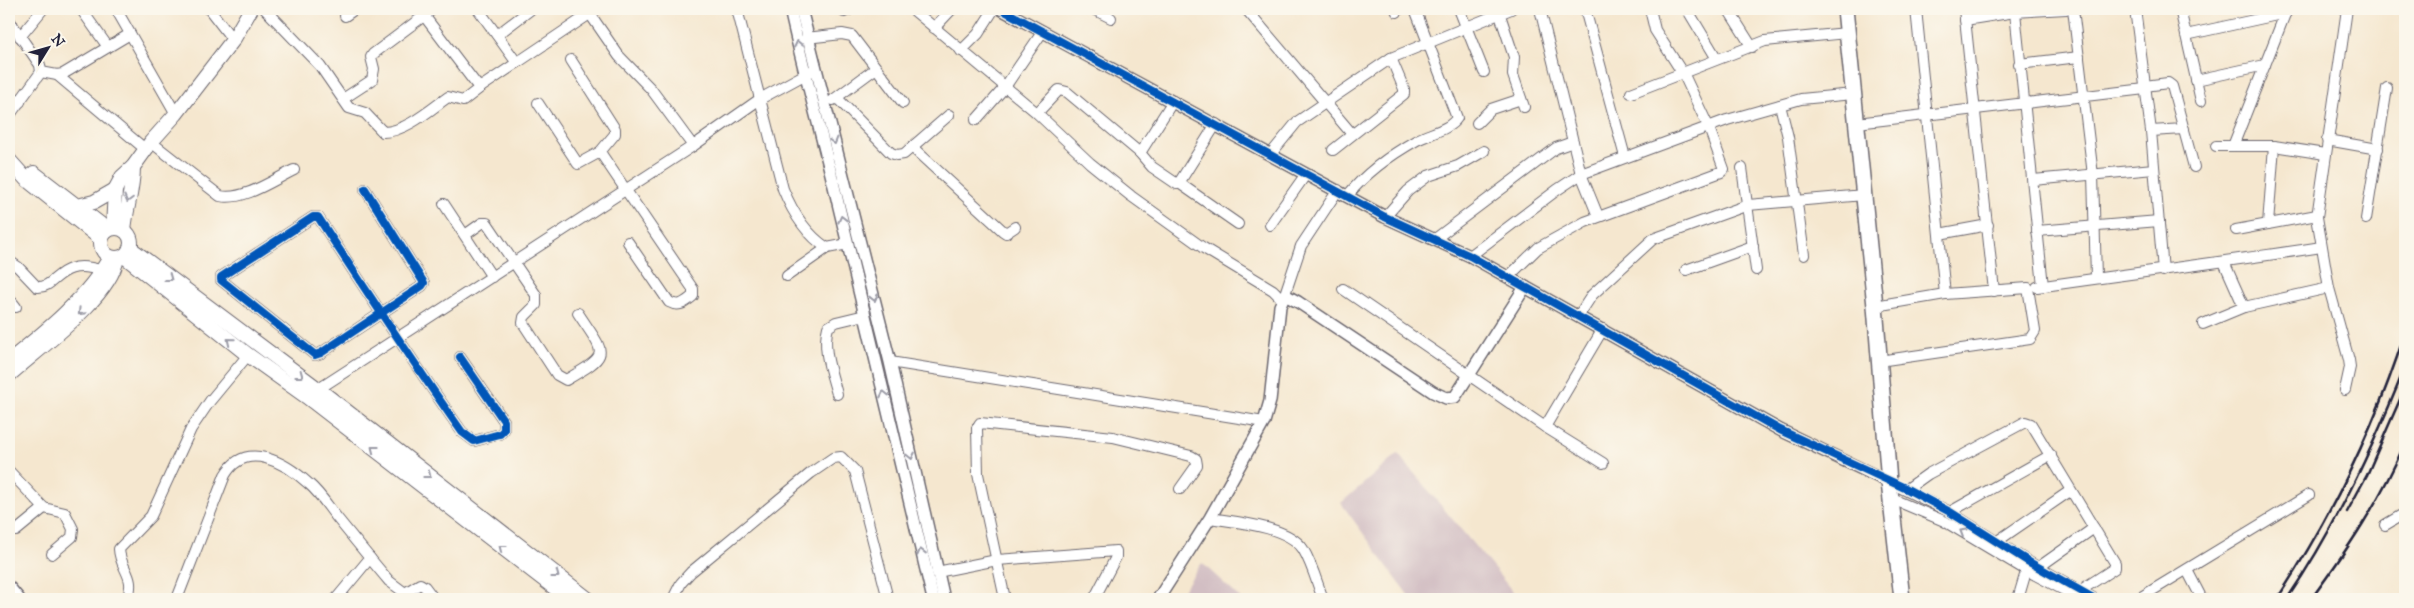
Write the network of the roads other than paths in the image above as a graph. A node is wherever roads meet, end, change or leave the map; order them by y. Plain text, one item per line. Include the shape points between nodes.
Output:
1 (43, 9) edge
2 (81, 9) edge
3 (116, 9) edge
4 (209, 9) edge
5 (251, 9) edge
6 (265, 9) edge
7 (355, 9) edge
8 (478, 9) edge
9 (737, 9) edge
10 (790, 9) edge
11 (801, 9) edge
12 (912, 9) edge
13 (952, 9) edge
14 (994, 9) edge
15 (1001, 9) edge
16 (1093, 9) edge
17 (1246, 9) edge
18 (1416, 9) edge
19 (1459, 9) edge
20 (1511, 9) edge
21 (1540, 9) edge
22 (1585, 9) edge
23 (1650, 9) edge
24 (1687, 9) edge
25 (1728, 9) edge
26 (1845, 9) edge
27 (1916, 9) edge
28 (1964, 9) edge
29 (2051, 9) edge
30 (2066, 9) edge
31 (2073, 9) edge
32 (2135, 9) edge
33 (2180, 9) edge
34 (2347, 9) edge
35 (530, 10) dead end
36 (426, 11) edge
37 (594, 11) edge
38 (1499, 11) edge
39 (2287, 11) edge
40 (2015, 12) junction
41 (345, 16) dead end
42 (1111, 18) dead end
43 (9, 20) edge
44 (1965, 20) junction
45 (934, 28) junction
46 (1466, 28) junction
47 (1043, 32) junction
48 (1847, 33) junction
49 (130, 34) junction
50 (497, 35) junction
51 (2186, 35) junction
52 (20, 37) junction
53 (806, 38) junction
54 (233, 40) junction
55 (1428, 43) junction
56 (108, 47) junction
57 (1752, 47) junction
58 (962, 51) junction
59 (2079, 57) junction
60 (1391, 58) junction
61 (1717, 59) junction
62 (571, 60) dead end
63 (517, 63) junction
64 (2019, 64) junction
65 (2265, 66) junction
66 (815, 69) junction
67 (875, 69) junction
68 (41, 72) junction
69 (1484, 72) dead end
70 (1682, 72) junction
71 (804, 74) junction
72 (57, 75) junction
73 (2196, 80) junction
74 (481, 86) junction
75 (1005, 87) junction
76 (2145, 87) junction
77 (2387, 88) dead end
78 (1631, 93) dead end
79 (9, 94) edge
80 (1853, 94) junction
81 (2084, 96) junction
82 (837, 98) junction
83 (343, 99) junction
84 (760, 99) junction
85 (2201, 101) dead end
86 (20, 102) junction
87 (1173, 102) junction
88 (1326, 102) junction
89 (2024, 102) junction
90 (538, 103) dead end
91 (903, 103) dead end
92 (1780, 105) junction
93 (825, 108) junction
94 (1975, 108) junction
95 (1037, 113) junction
96 (1926, 113) junction
97 (176, 114) junction
98 (949, 115) dead end
99 (9, 116) edge
100 (976, 120) dead end
101 (1477, 123) dead end
102 (1857, 123) junction
103 (1216, 124) junction
104 (1708, 128) junction
105 (2184, 129) junction
106 (2151, 131) junction
107 (1352, 134) junction
108 (2327, 140) junction
109 (1573, 142) junction
110 (148, 146) junction
111 (693, 146) junction
112 (2216, 146) dead end
113 (2233, 146) junction
114 (2274, 146) junction
115 (912, 147) junction
116 (2378, 148) junction
117 (1333, 150) dead end
118 (1484, 151) dead end
119 (600, 152) junction
120 (1140, 153) junction
121 (2325, 154) junction
122 (1270, 155) junction
123 (1625, 157) junction
124 (11, 162) edge
125 (2194, 167) dead end
126 (133, 168) junction
127 (1742, 168) dead end
128 (2154, 169) junction
129 (294, 170) dead end
130 (1306, 174) junction
131 (1582, 174) junction
132 (2093, 175) junction
133 (2033, 180) junction
134 (1179, 183) junction
135 (365, 189) dead end
136 (115, 190) junction
137 (625, 190) junction
138 (1343, 193) junction
139 (1864, 195) junction
140 (1796, 200) junction
141 (444, 204) dead end
142 (1748, 205) junction
143 (77, 206) junction
144 (2317, 214) junction
145 (1598, 216) junction
146 (1385, 217) junction
147 (2366, 219) dead end
148 (2159, 221) junction
149 (1238, 224) dead end
150 (2268, 224) junction
151 (1270, 225) dead end
152 (1988, 225) junction
153 (2094, 225) junction
154 (1014, 226) dead end
155 (2236, 230) dead end
156 (2037, 231) junction
157 (112, 232) junction
158 (1939, 234) junction
159 (465, 235) junction
160 (1435, 240) junction
161 (628, 242) dead end
162 (848, 244) junction
163 (1753, 246) junction
164 (2321, 247) junction
165 (827, 248) junction
166 (120, 255) junction
167 (1804, 255) dead end
168 (1470, 256) junction
169 (9, 261) edge
170 (514, 262) junction
171 (2224, 262) junction
172 (1686, 270) dead end
173 (1756, 270) dead end
174 (102, 271) junction
175 (2163, 271) junction
176 (492, 276) junction
177 (787, 276) dead end
178 (1508, 277) junction
179 (2096, 277) junction
180 (2043, 286) junction
181 (1525, 287) junction
182 (2028, 288) junction
183 (2329, 288) junction
184 (1343, 289) dead end
185 (1994, 291) junction
186 (1945, 294) junction
187 (9, 298) edge
188 (1283, 298) junction
189 (1875, 306) junction
190 (2244, 306) junction
191 (16, 307) dead end
192 (578, 313) dead end
193 (380, 314) junction
194 (865, 315) junction
195 (1580, 315) junction
196 (2203, 324) dead end
197 (1603, 329) junction
198 (397, 339) junction
199 (248, 355) junction
200 (460, 357) dead end
201 (9, 361) edge
202 (1879, 361) junction
203 (890, 362) junction
204 (1468, 373) junction
205 (9, 375) edge
206 (2345, 390) dead end
207 (312, 393) junction
208 (837, 394) dead end
209 (1264, 422) junction
210 (1545, 427) junction
211 (2051, 455) junction
212 (1603, 463) dead end
213 (9, 471) edge
214 (1888, 482) junction
215 (1180, 489) dead end
216 (1907, 489) junction
217 (2070, 490) junction
218 (2309, 495) dead end
219 (1890, 498) junction
220 (44, 508) junction
221 (1950, 512) junction
222 (2405, 515) edge
223 (1210, 518) junction
224 (2385, 525) dead end
225 (2094, 528) junction
226 (16, 531) dead end
227 (1996, 542) junction
228 (52, 554) dead end
229 (370, 558) junction
230 (997, 560) junction
231 (2028, 566) junction
232 (2039, 567) junction
233 (2187, 570) junction
234 (937, 572) junction
235 (9, 587) edge
236 (397, 595) edge
237 (2081, 595) edge
238 (2153, 596) edge
239 (18, 599) edge
240 (127, 599) edge
241 (177, 599) edge
242 (336, 599) edge
243 (434, 599) edge
244 (569, 599) edge
245 (588, 599) edge
246 (677, 599) edge
247 (888, 599) edge
248 (933, 599) edge
249 (944, 599) edge
250 (1004, 599) edge
251 (1094, 599) edge
252 (1158, 599) edge
253 (1323, 599) edge
254 (1904, 599) edge
255 (2018, 599) edge
256 (2095, 599) edge
257 (2138, 599) edge
258 (2202, 599) edge

1 - 52 street
2 - 56 street
3 - 49 street
4 - 54 street
5 - 54 main road
6 - 83 street via 320,66
7 - 41 street
8 - 50 street
9 - 84 street
71 -> 10 street
11 - 53 street
12 - 45 street
13 - 45 street
14 - 58 street
15 - 47 street
16 - 42 street
17 - 88 street
18 - 55 street
19 - 46 street
20 - 38 street
21 - 109 street
22 - 123 street
23 - 70 street via 1655,30
24 - 61 street
25 - 57 street
26 - 48 main road
27 - 96 street
28 - 44 street
29 - 30 street
29 - 40 street
31 - 59 street
32 - 76 street
33 - 51 street
34 - 108 street
35 - 50 street
36 - 74 street via 476,84
36 - 83 street via 372,54 372,80
37 - 63 street
37 - 111 street via 619,56 651,89
38 - 46 street
38 - 101 street via 1514,57 1513,75 1522,103 1491,109
39 - 51 street
39 - 65 street
40 - 44 street
40 - 64 street
43 - 52 street
44 - 94 street
45 - 58 street
46 - 55 street
46 - 69 street
47 - 75 street
47 - 87 street
48 - 57 street via 1765,41
48 - 80 main road
49 - 56 street
49 - 97 street
50 - 63 street
51 - 73 street
52 - 68 street via 40,65
53 - 66 street
53 - 67 street via 848,34
54 - 97 main road
55 - 60 street
55 - 138 street via 1457,118 1453,124 1417,140 1386,160
56 - 72 street
57 - 61 street
58 - 75 street
59 - 64 street
59 - 81 street
60 - 88 street
60 - 107 street via 1404,94
61 - 70 street
62 - 119 street via 614,129 615,134
63 - 74 street
64 - 89 street
65 - 73 street
65 - 113 street
66 - 71 street
66 - 93 street
67 - 82 street
67 - 91 street
68 - 72 street
68 - 86 street
70 - 78 street
70 - 104 street
71 - 84 street
162 -> 71 street
72 - 110 street
73 - 85 street
74 - 83 street via 463,101 448,97 407,124 387,132 380,130 365,112 350,108
75 - 95 street
75 - 100 street
76 - 81 street
76 - 105 street via 2171,84
76 - 106 street
77 - 116 street
79 - 86 street
80 - 92 street via 1801,99
80 - 102 main road
81 - 89 street
81 - 132 street
82 - 93 street
82 - 115 street via 894,154 904,154
84 - 111 street
84 - 165 street via 790,208 818,242
86 - 99 street
87 - 103 street
87 - 120 street
88 - 107 street
88 - 122 street via 1297,122
89 - 94 street
89 - 133 street
90 - 119 street via 578,164
92 - 104 street
92 - 140 street via 1788,137
93 -> 203 street
94 - 96 street
94 - 152 street
95 - 120 street via 1054,93 1059,90 1067,92
95 - 188 street via 1131,196 1202,247
96 - 102 street
96 - 158 street
97 - 110 main road
98 - 115 street
102 - 139 main road
103 - 122 street
103 - 134 street
104 - 123 street
104 - 145 street via 1724,166 1721,172
105 - 106 street
105 - 125 street
106 - 128 street
107 - 117 street
108 - 116 street
108 - 121 street
109 - 131 street
109 - 160 street via 1556,148
110 - 126 main road
110 - 129 street via 220,196 230,198
111 - 137 street
112 - 113 street
113 - 114 street
114 - 121 street
114 - 150 street
115 - 154 street via 1002,231 1006,233
116 - 147 street
118 - 146 street via 1458,166 1428,176 1408,191
119 - 137 street
120 - 134 street via 1152,167
121 - 144 street
122 - 130 street
123 - 131 street
124 - 143 main road via 31,170
124 - 157 main road via 26,178
126 - 136 main road via 122,177
126 -> 157 main road via 133,184 126,210
127 - 142 street
128 - 132 street
128 - 148 street
130 - 138 street
130 - 151 street
131 - 145 street
131 - 168 street
132 - 133 street
132 - 153 street
133 - 156 street
134 - 149 street
135 - 193 street via 424,283
136 - 143 main road via 94,202
136 - 157 main road
137 - 161 street via 693,289 693,296 681,305 669,302
137 - 170 street
138 - 146 street
138 - 188 street via 1301,246
139 - 140 street
139 - 189 main road
140 - 142 street
140 - 167 street
141 - 159 street
142 - 163 street
142 - 195 street via 1653,239 1592,294
143 - 157 main road
144 - 150 street
144 - 164 street
145 - 178 street via 1538,248
146 - 160 street
148 - 153 street
148 - 175 street
150 - 155 street
152 - 158 street
152 - 185 street
153 - 156 street
153 - 179 street
156 - 180 street
157 - 166 main road via 130,238
157 - 166 main road via 102,250
158 - 186 street
159 - 170 street via 487,223
159 - 176 street
160 - 168 street
162 - 165 street
162 - 194 street
163 - 172 street
163 - 173 street
164 - 171 street
164 - 183 street
165 - 177 street
166 - 174 main road
199 -> 166 main road
166 -> 205 main road via 111,278 84,310
166 -> 207 main road
168 - 178 street
169 - 174 street via 34,285 41,287 73,267
170 - 176 street
170 - 192 street via 538,301 522,322 557,375 566,380 591,365 601,354
171 - 175 street
171 - 190 street
174 - 201 main road via 82,295
175 - 179 street
176 - 198 street
178 - 181 street
179 - 180 street
180 - 182 street
181 - 195 street
181 - 204 street
182 - 185 street
182 - 202 street via 2035,331 2030,339
183 - 190 street
183 - 206 street via 2349,360
184 - 204 street
185 - 186 street
186 - 189 street
187 - 191 street
188 - 204 street via 1287,296 1298,302 1446,398 1455,397
188 - 209 street via 1270,401
189 - 202 main road
190 - 196 street
193 - 193 street via 316,354 220,280 313,217 318,217
193 - 198 street
194 - 208 street via 828,327 825,340 827,357
248 -> 194 street
195 - 197 street
197 - 210 street
197 - 214 street via 1780,430
198 - 200 street via 462,432 474,441 500,434 506,425 504,421
198 - 207 street
199 - 207 main road
199 - 240 street via 191,429 151,516 119,549 131,581 132,590
202 - 214 main road
203 - 209 street
203 -> 234 street
204 - 210 street
244 -> 207 main road
207 -> 245 main road
209 - 223 street
210 - 212 street
211 - 216 street via 2033,425 2025,422 1928,474
211 - 217 street
211 - 221 street
213 - 220 street
214 - 216 street
214 - 219 main road
215 - 230 street via 1197,465 1191,456 1113,437 980,423 977,428 978,474
216 - 221 street
217 - 225 street
217 - 227 street
218 - 233 street
231 -> 219 street via 1944,520
219 - 254 main road
220 - 226 street
220 - 228 street via 65,513 73,529 72,537
221 - 227 street
222 - 224 street
223 - 252 street
223 - 253 street via 1274,531 1296,541 1308,560
225 - 232 street
225 - 237 street via 2116,568
227 - 231 street
229 - 236 street
229 - 241 street via 310,484 268,458 254,456 234,463 225,475
229 - 242 street
230 - 234 street
230 - 250 street
230 - 251 street via 1116,551
231 - 232 street
231 - 237 street
231 - 255 street
232 - 237 street
233 - 238 street
233 - 258 street
234 - 249 street
235 - 239 street
236 - 243 street via 420,584
237 - 256 street
238 - 257 street
246 - 247 street via 675,595 680,583 691,572 811,473 833,458 841,457 855,471

